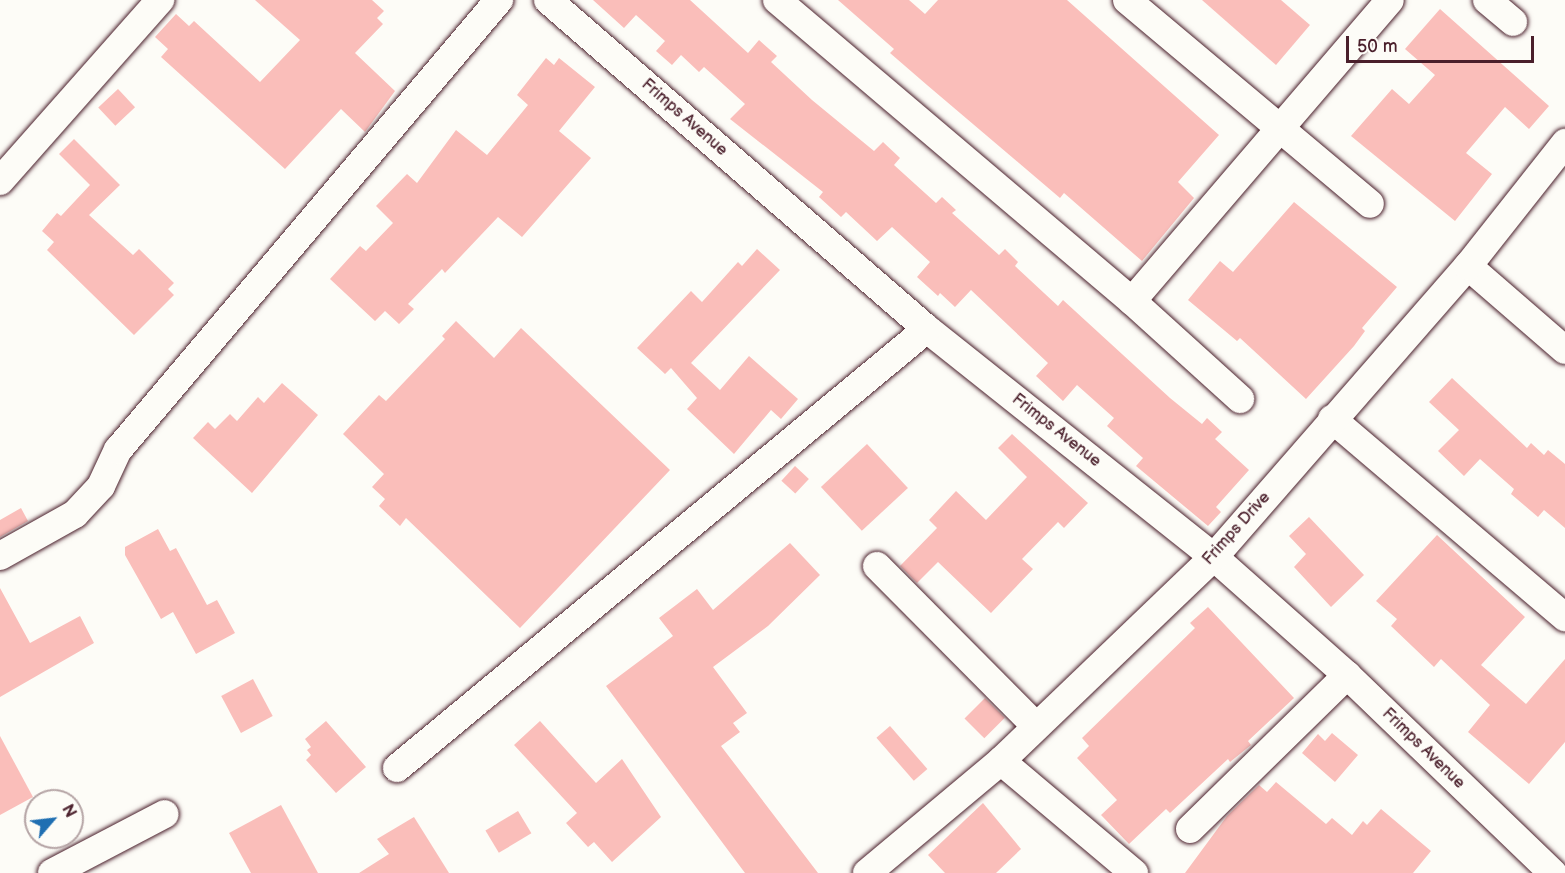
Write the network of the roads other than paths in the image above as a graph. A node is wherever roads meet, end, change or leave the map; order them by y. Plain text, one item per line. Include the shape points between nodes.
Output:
1 (160, 0) edge
2 (499, 0) edge
3 (548, 0) edge
4 (777, 0) edge
5 (1127, 0) edge
6 (1390, 0) edge
7 (1487, 0) edge
8 (1513, 22) dead end
9 (1279, 130) junction
10 (1565, 143) edge
11 (0, 181) edge
12 (1370, 204) dead end
13 (1468, 266) junction
14 (1132, 301) junction
15 (927, 329) junction
16 (1565, 350) edge
17 (1240, 399) dead end
18 (1332, 419) junction
19 (0, 556) edge
20 (1214, 557) junction
21 (877, 566) dead end
22 (1565, 617) edge
23 (1347, 675) junction
24 (1036, 726) junction
25 (1001, 761) junction
26 (398, 768) dead end
27 (165, 814) dead end
28 (1190, 829) dead end
29 (52, 873) edge
30 (867, 873) edge
31 (1134, 873) edge
32 (1553, 873) edge

1 - 11 street
2 - 19 street via 118,450 101,486 75,514
3 - 15 street, Frimps Avenue
4 - 14 street
5 - 9 street
6 - 9 street
7 - 8 street
9 - 12 street
9 - 14 street
10 - 13 street, Frimps Drive
13 - 16 street
13 - 18 street, Frimps Drive
14 - 17 street
15 - 20 street, Frimps Avenue
15 - 26 street
18 - 20 street, Frimps Drive
18 - 22 street
20 - 23 street, Frimps Avenue
20 - 24 street, Frimps Drive
21 - 24 street
23 - 28 street
23 - 32 street, Frimps Avenue
24 - 25 street, Frimps Drive
25 - 30 street, Frimps Drive
25 - 31 street
27 - 29 street

